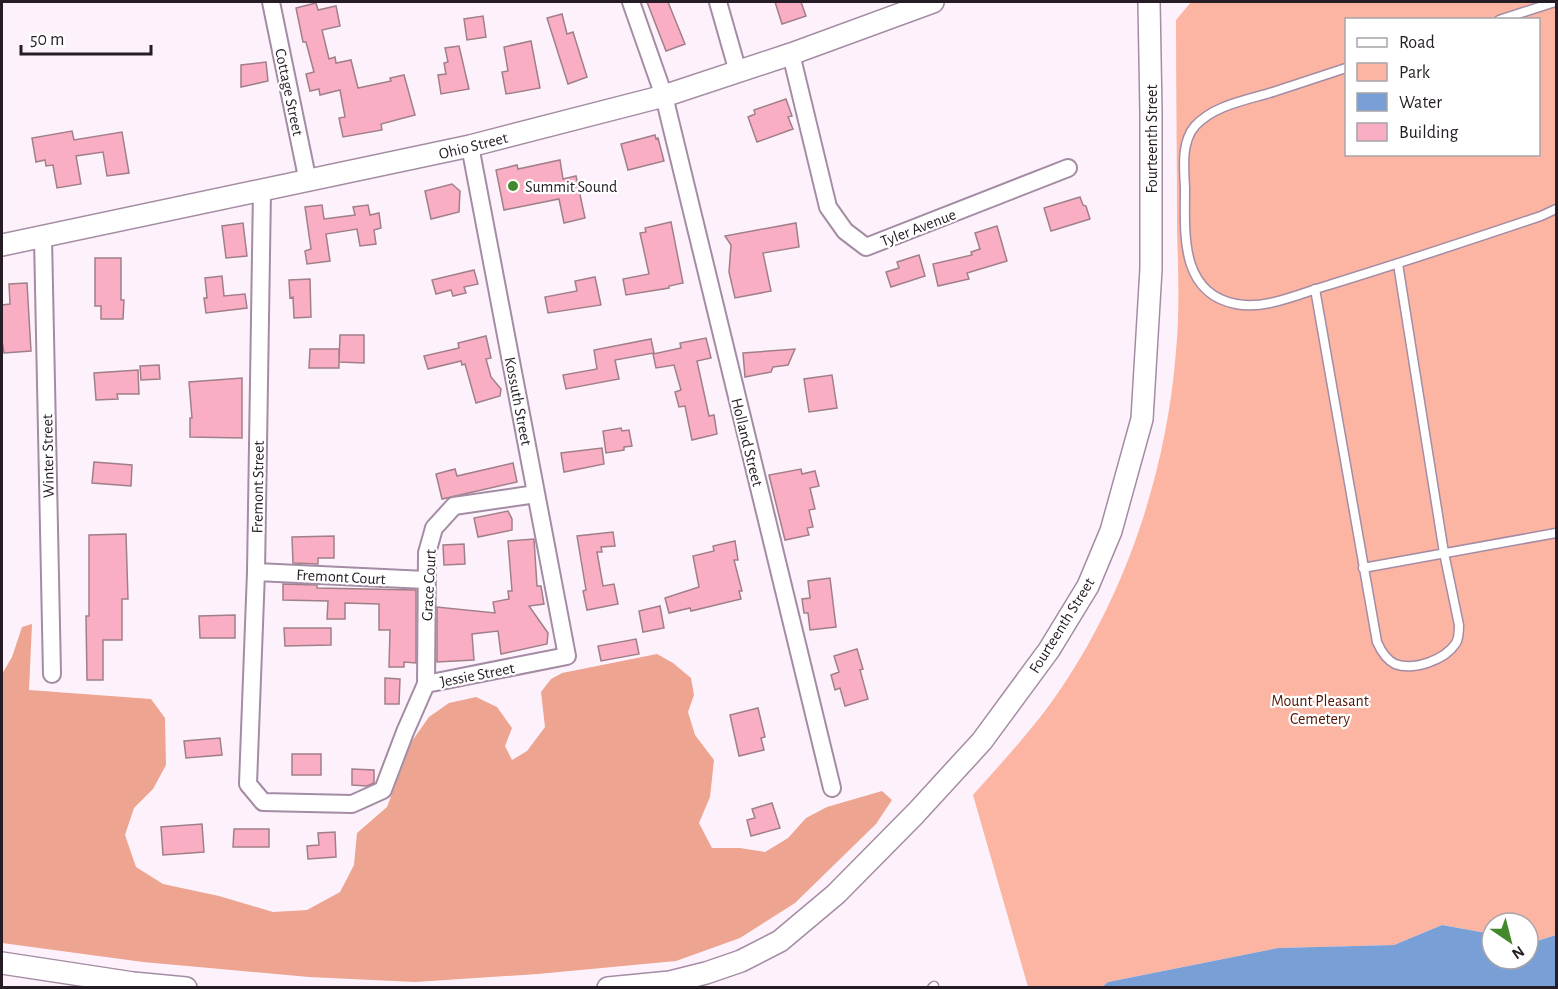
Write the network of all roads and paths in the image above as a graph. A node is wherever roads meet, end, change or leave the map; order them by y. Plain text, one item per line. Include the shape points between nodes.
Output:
1 (271, 2) edge
2 (631, 2) edge
3 (718, 2) edge
4 (933, 2) edge
5 (1149, 2) edge
6 (1555, 2) edge
7 (1505, 18) edge
8 (791, 54) junction
9 (1345, 69) edge
10 (738, 72) junction
11 (664, 96) junction
12 (470, 146) junction
13 (1068, 168) dead end
14 (308, 182) junction
15 (262, 191) junction
16 (1557, 209) edge
17 (43, 238) junction
18 (2, 245) edge
19 (1398, 264) junction
20 (1315, 289) junction
21 (536, 494) junction
22 (1557, 533) edge
23 (1444, 553) junction
24 (1363, 568) junction
25 (256, 572) junction
26 (426, 580) junction
27 (567, 656) joint
28 (52, 674) dead end
29 (426, 684) junction
30 (832, 788) dead end
31 (352, 804) joint
32 (2, 963) edge
33 (186, 987) edge
34 (608, 987) edge

1 - 14 street, Cottage Street
2 - 11 street, Holland Street
3 - 10 street
4 - 8 street, Ohio Street
5 - 34 street, Fourteenth Street via 1151,269 1142,419 1111,531 1088,586 1049,650 982,741 836,894 780,940 741,962 670,982
6 - 7 lane
8 - 10 street, Ohio Street
8 - 13 street, Tyler Avenue via 828,207 844,231 866,247
9 - 20 lane via 1212,113 1195,126 1184,156 1185,243 1191,266 1203,286 1226,301 1245,304 1270,302
10 - 11 street, Ohio Street
11 - 12 street, Ohio Street
11 - 30 street, Holland Street
12 - 14 street, Ohio Street
12 - 21 street, Kossuth Street
14 - 15 street, Ohio Street
15 - 17 street, Ohio Street
15 - 25 street, Fremont Street
16 - 19 lane
17 - 18 street, Ohio Street
17 - 28 street, Winter Street
19 - 20 lane
19 - 23 lane
20 - 24 lane
21 - 26 street, Grace Court via 454,506 434,528 427,553
21 - 27 street, Kossuth Street
22 - 23 lane
23 - 24 lane
23 - 24 lane via 1459,636 1448,652 1422,664 1395,663 1381,651
25 - 26 street, Fremont Court
25 - 31 street, Fremont Street via 248,784 263,802
26 - 29 street, Grace Court
27 - 29 street, Jessie Street
29 - 31 street, Jessie Street via 383,790
32 - 33 street

